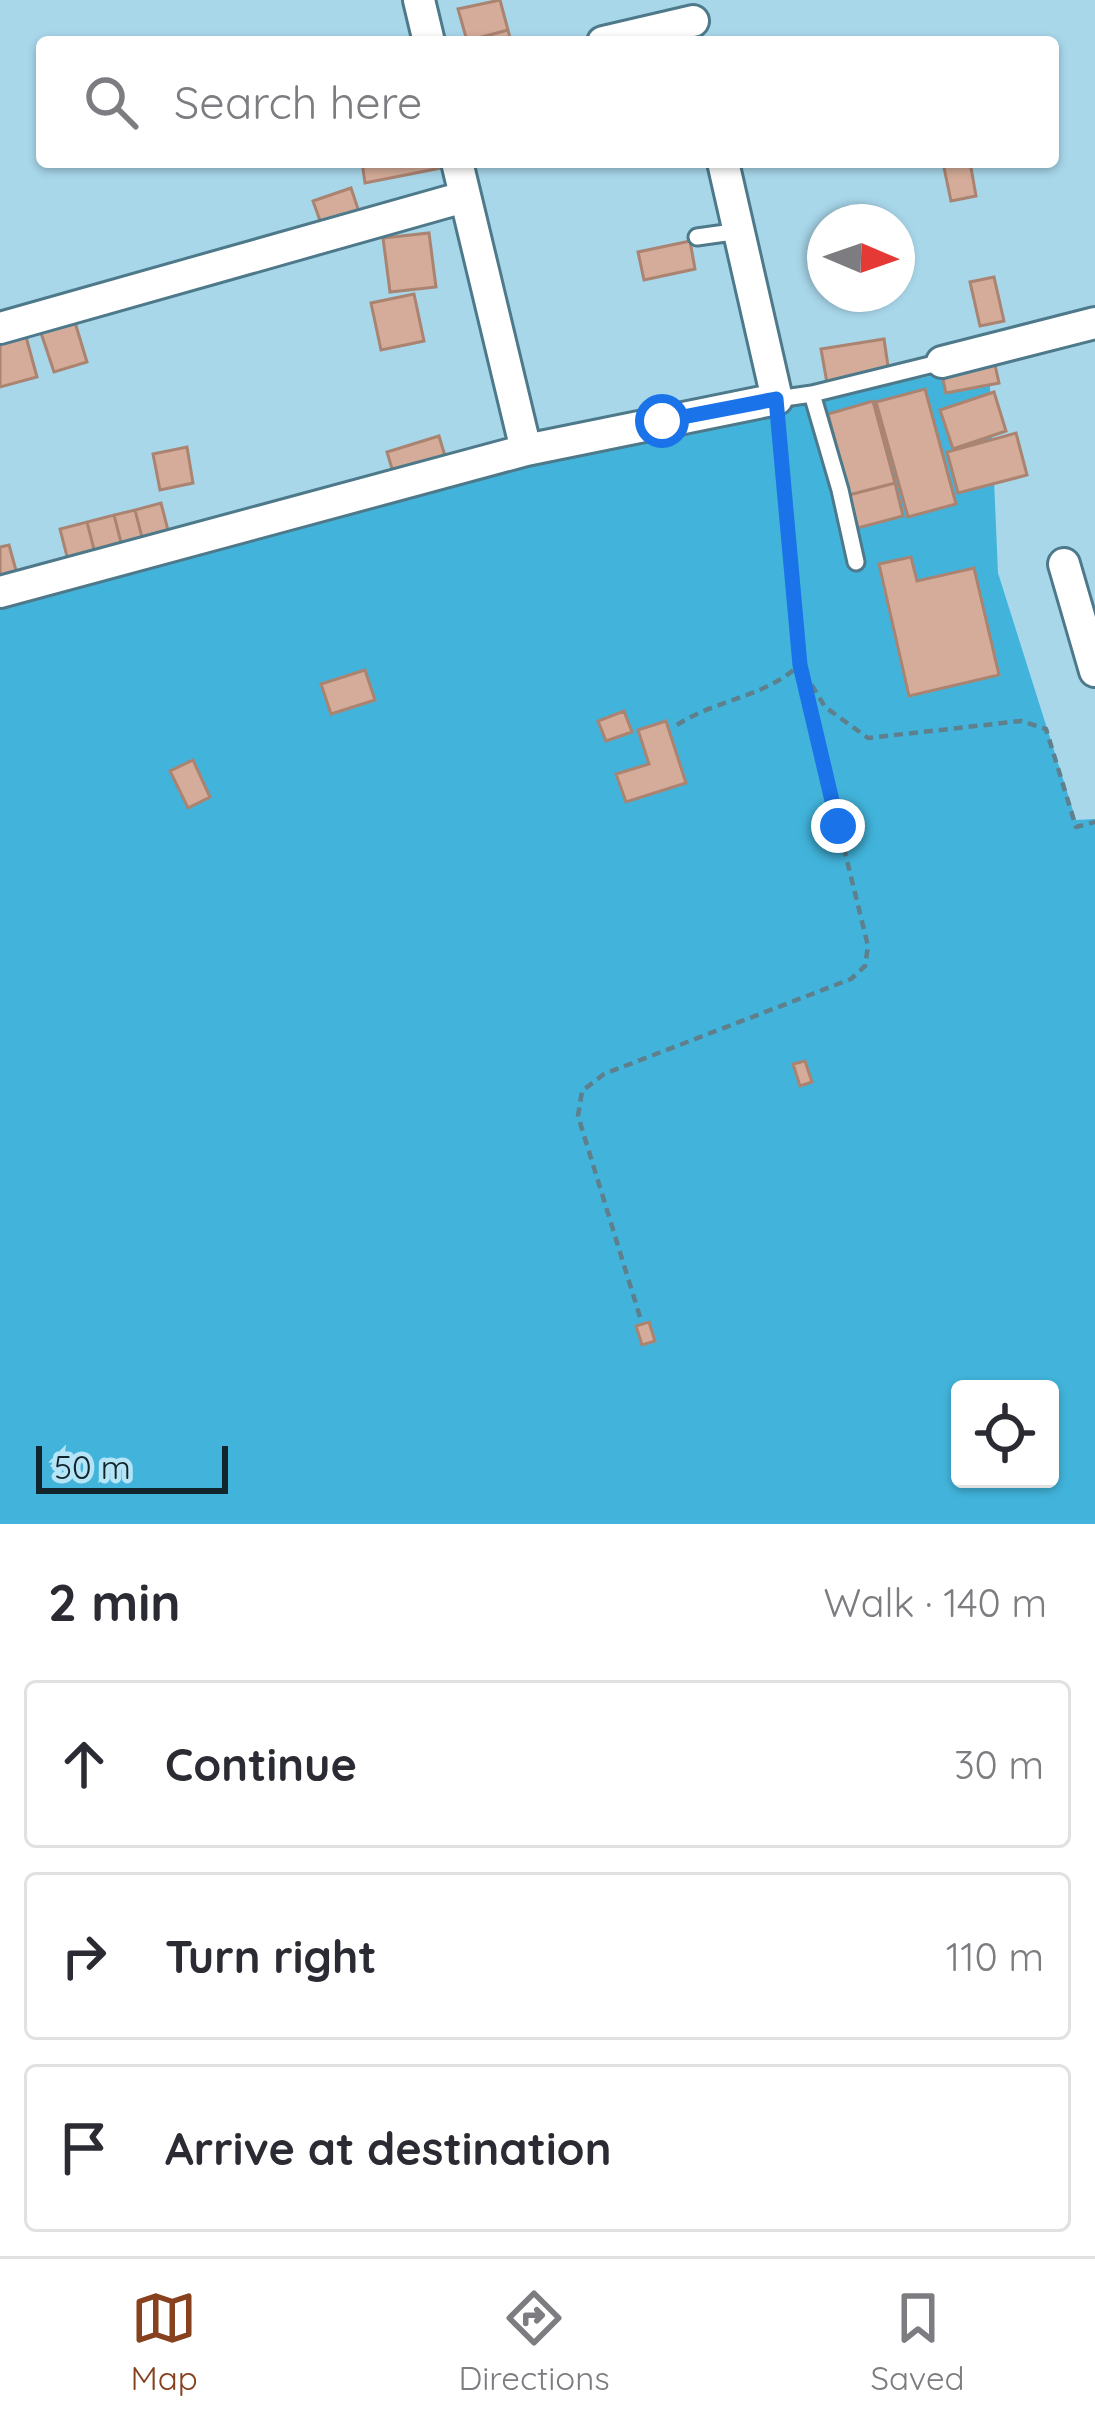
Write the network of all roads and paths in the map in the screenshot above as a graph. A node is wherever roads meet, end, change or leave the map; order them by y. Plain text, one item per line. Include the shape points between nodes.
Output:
1 (419, 0) edge
2 (693, 21) edge
3 (428, 36) edge
4 (629, 36) edge
5 (458, 168) edge
6 (724, 168) edge
7 (464, 196) junction
8 (740, 231) junction
9 (697, 237) dead end
10 (1095, 323) edge
11 (0, 328) edge
12 (942, 362) joint
13 (812, 394) junction
14 (776, 399) junction
15 (526, 450) junction
16 (856, 562) dead end
17 (1064, 564) dead end
18 (0, 592) edge
19 (1093, 658) edge
20 (800, 665) junction
21 (677, 725) dead end
22 (1095, 822) edge
23 (640, 1318) dead end

1 - 3 street
2 - 4 street
5 - 7 street
6 - 8 street
7 - 11 street
7 - 15 street
8 - 9 lane
8 - 14 street
10 - 12 street
12 - 13 lane
13 - 14 lane
13 - 16 lane
14 - 15 street
14 - 20 path
15 - 18 street
17 - 19 street
20 - 21 path via 778,685
20 - 22 path via 825,706 868,738 1021,721 1046,729 1076,827
20 - 23 path via 868,946 865,966 851,979 604,1074 582,1091 578,1116

